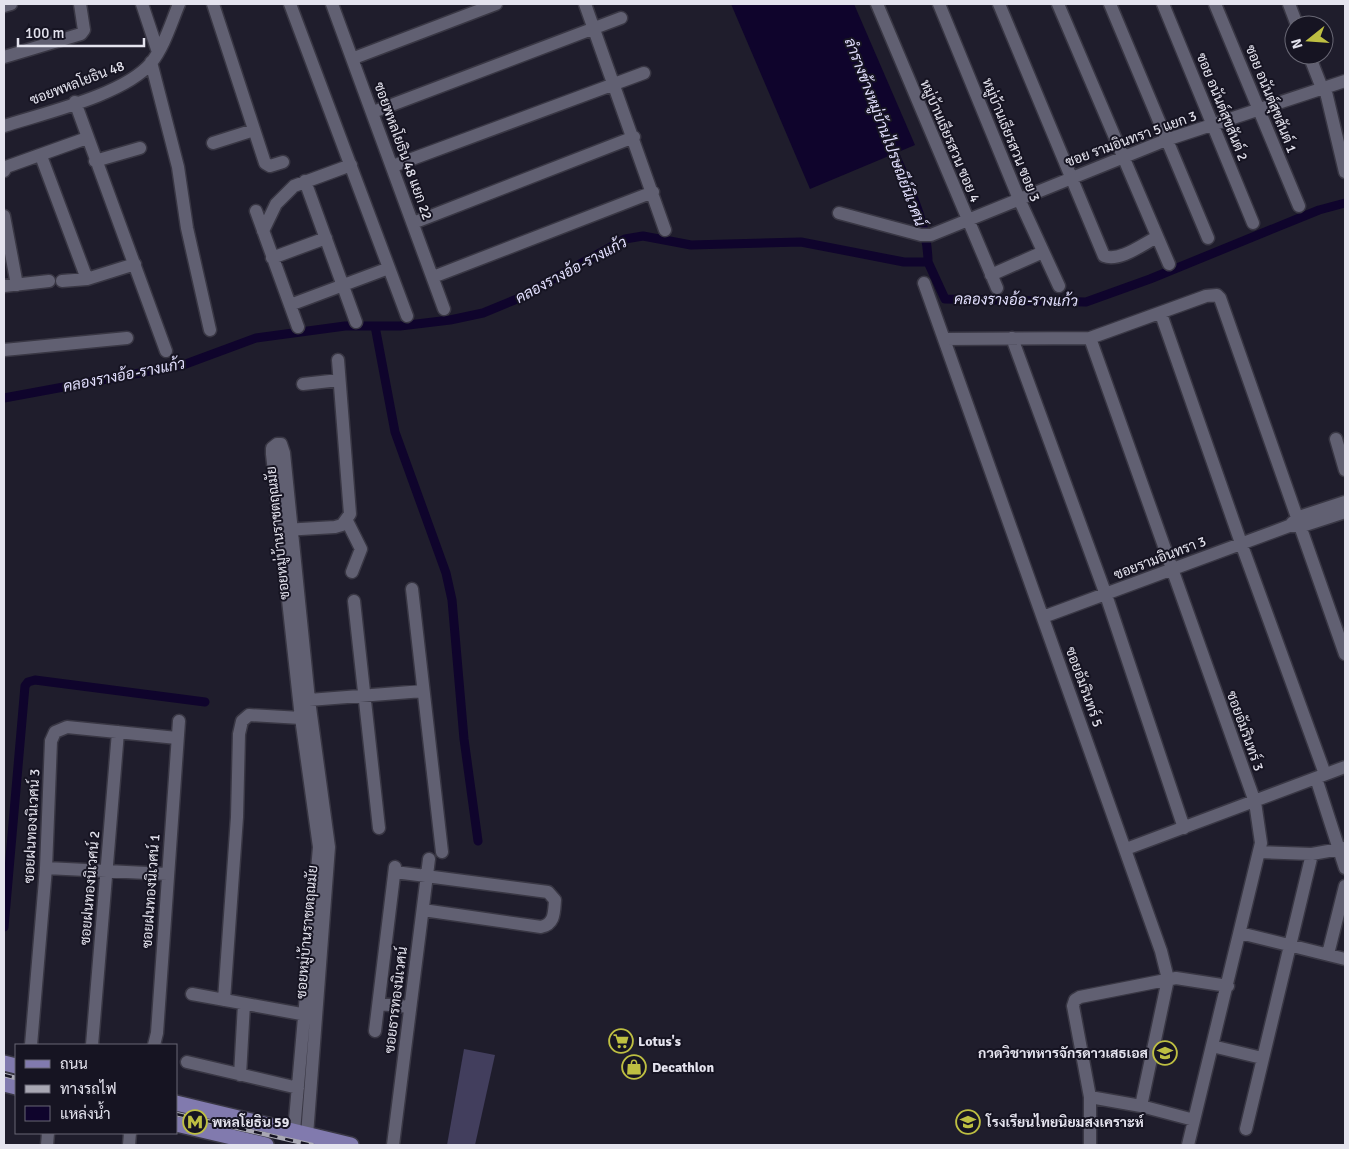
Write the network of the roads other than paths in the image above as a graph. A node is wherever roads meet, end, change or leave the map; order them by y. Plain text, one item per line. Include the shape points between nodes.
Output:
1 (11, 4) edge
2 (80, 4) edge
3 (142, 4) edge
4 (179, 4) edge
5 (213, 4) edge
6 (290, 4) edge
7 (333, 4) edge
8 (496, 4) edge
9 (585, 4) edge
10 (877, 4) edge
11 (939, 4) edge
12 (999, 4) edge
13 (1058, 4) edge
14 (1110, 4) edge
15 (1163, 4) edge
16 (1216, 4) edge
17 (4, 6) edge
18 (621, 18) dead end
19 (595, 28) junction
20 (4, 57) edge
21 (155, 57) junction
22 (354, 58) junction
23 (1314, 65) edge
24 (644, 73) dead end
25 (1345, 81) edge
26 (615, 83) junction
27 (1324, 88) junction
28 (75, 102) junction
29 (1258, 109) junction
30 (373, 112) junction
31 (1213, 125) junction
32 (4, 126) edge
33 (254, 130) junction
34 (634, 137) junction
35 (87, 138) junction
36 (1166, 140) junction
37 (213, 143) dead end
38 (140, 148) dead end
39 (41, 156) junction
40 (1122, 157) junction
41 (96, 161) junction
42 (283, 162) dead end
43 (351, 165) junction
44 (393, 166) junction
45 (4, 170) edge
46 (1345, 172) edge
47 (1071, 178) junction
48 (305, 181) junction
49 (653, 192) junction
50 (1019, 199) junction
51 (1299, 206) dead end
52 (256, 212) dead end
53 (839, 213) dead end
54 (4, 216) edge
55 (967, 221) junction
56 (413, 223) junction
57 (1253, 223) dead end
58 (665, 230) dead end
59 (263, 231) junction
60 (1157, 237) junction
61 (326, 238) junction
62 (1208, 238) dead end
63 (1043, 252) junction
64 (272, 258) junction
65 (135, 264) junction
66 (1169, 264) dead end
67 (389, 268) junction
68 (991, 275) junction
69 (433, 277) junction
70 (87, 279) junction
71 (49, 281) dead end
72 (62, 281) dead end
73 (924, 283) dead end
74 (17, 285) junction
75 (4, 286) edge
76 (343, 286) junction
77 (1059, 286) dead end
78 (997, 288) dead end
79 (290, 305) junction
80 (444, 308) dead end
81 (1162, 314) junction
82 (407, 316) dead end
83 (356, 322) dead end
84 (298, 327) dead end
85 (210, 330) dead end
86 (127, 338) dead end
87 (1012, 338) junction
88 (1090, 338) junction
89 (944, 339) junction
90 (4, 350) edge
91 (166, 351) dead end
92 (338, 360) dead end
93 (339, 380) junction
94 (303, 384) dead end
95 (1336, 440) dead end
96 (1345, 470) edge
97 (1345, 502) edge
98 (1345, 512) edge
99 (347, 521) junction
100 (1300, 521) junction
101 (285, 530) junction
102 (1241, 544) junction
103 (1171, 570) junction
104 (352, 572) dead end
105 (412, 589) dead end
106 (1106, 595) junction
107 (354, 601) dead end
108 (295, 613) junction
109 (1043, 617) junction
110 (1345, 654) edge
111 (423, 691) junction
112 (364, 696) junction
113 (309, 700) junction
114 (301, 718) junction
115 (179, 721) dead end
116 (118, 732) junction
117 (177, 738) junction
118 (1345, 767) edge
119 (313, 775) junction
120 (1320, 776) junction
121 (1255, 802) junction
122 (378, 828) dead end
123 (1184, 828) junction
124 (1126, 849) junction
125 (1342, 849) edge
126 (442, 852) dead end
127 (1259, 852) junction
128 (1312, 854) junction
129 (429, 859) dead end
130 (46, 868) junction
131 (1345, 868) edge
132 (106, 871) junction
133 (167, 874) junction
134 (427, 877) junction
135 (1345, 886) edge
136 (423, 910) junction
137 (1240, 933) junction
138 (1289, 945) junction
139 (1328, 954) junction
140 (1345, 959) edge
141 (1168, 980) junction
142 (1228, 986) junction
143 (192, 994) dead end
144 (224, 1000) junction
145 (244, 1004) junction
146 (379, 1004) junction
147 (410, 1007) junction
148 (309, 1016) junction
149 (375, 1031) dead end
150 (31, 1044) edge
151 (92, 1044) edge
152 (154, 1044) edge
153 (1212, 1046) junction
154 (1262, 1058) junction
155 (187, 1062) dead end
156 (240, 1076) junction
157 (298, 1088) junction
158 (1090, 1097) junction
159 (178, 1103) edge
160 (1141, 1106) junction
161 (1194, 1120) junction
162 (178, 1124) edge
163 (1246, 1129) dead end
164 (300, 1133) junction
165 (266, 1145) edge
166 (351, 1145) edge
167 (393, 1145) edge
168 (1090, 1145) edge
169 (1188, 1145) edge

1 - 17 street
2 - 20 street via 84,24 81,34
3 - 21 street
4 - 21 street, ซอยพหลโยธิน 48
5 - 33 street
6 - 43 street
7 - 22 street, ซอยพหลโยธิน 48 แยก 22
8 - 22 street
9 - 19 street
10 - 55 street, หมู่บ้านเธียรสวน ซอย 4
11 - 50 street, หมู่บ้านเธียรสวน ซอย 3
12 - 47 street
13 - 40 street
14 - 36 street
15 - 31 street, ซอย อนันต์สุขสันต์ 2
16 - 29 street, ซอย อนันต์สุขสันต์ 1
18 - 19 street
19 - 26 street
19 - 30 street
21 - 28 street, ซอยพหลโยธิน 48 via 131,80
21 - 85 street
22 - 30 street, ซอยพหลโยธิน 48 แยก 22
23 - 27 street
24 - 26 street
25 - 27 street, ซอย รามอินทรา 5 แยก 3
26 - 34 street
26 - 44 street
27 - 29 street, ซอย รามอินทรา 5 แยก 3
27 - 46 street
28 - 32 street, ซอยพหลโยธิน 48
28 - 35 street
29 - 31 street, ซอย รามอินทรา 5 แยก 3
29 - 51 street, ซอย อนันต์สุขสันต์ 1
30 - 44 street, ซอยพหลโยธิน 48 แยก 22
31 - 36 street, ซอย รามอินทรา 5 แยก 3
31 - 57 street, ซอย อนันต์สุขสันต์ 2
33 - 37 street
33 - 42 street via 267,166
34 - 49 street
34 - 56 street
35 - 39 street
35 - 41 street
36 - 40 street, ซอย รามอินทรา 5 แยก 3
36 - 62 street
38 - 41 street
39 - 45 street
39 - 70 street
40 - 47 street, ซอย รามอินทรา 5 แยก 3
40 - 60 street
41 - 65 street
43 - 48 street
43 - 67 street
44 - 56 street, ซอยพหลโยธิน 48 แยก 22
47 - 50 street, ซอย รามอินทรา 5 แยก 3
47 - 60 street via 1104,256 1119,256
48 - 59 street via 284,193
48 - 61 street
49 - 58 street
49 - 69 street
50 - 55 street, ซอย รามอินทรา 5 แยก 3
50 - 63 street, หมู่บ้านเธียรสวน ซอย 3
52 - 59 street
53 - 55 street, ซอย รามอินทรา 5 แยก 3 via 926,235
54 - 74 street
55 - 68 street, หมู่บ้านเธียรสวน ซอย 4
56 - 69 street, ซอยพหลโยธิน 48 แยก 22
59 - 64 street
60 - 66 street
61 - 64 street
61 - 76 street
63 - 68 street
63 - 77 street, หมู่บ้านเธียรสวน ซอย 3
64 - 79 street
65 - 70 street
65 - 91 street
67 - 76 street
67 - 82 street
68 - 78 street, หมู่บ้านเธียรสวน ซอย 4
69 - 80 street, ซอยพหลโยธิน 48 แยก 22
70 - 72 street
71 - 74 street
73 - 89 street, ซอยอัมรินทร์ 5
74 - 75 street
76 - 79 street
76 - 83 street
79 - 84 street
81 - 88 street
81 - 100 street via 1206,296 1217,295 1220,298
81 - 102 street
86 - 90 street
87 - 88 street
87 - 89 street
87 - 106 street
88 - 103 street, ซอยอัมรินทร์ 3
89 - 109 street, ซอยอัมรินทร์ 5
92 - 93 street
93 - 94 street
93 - 99 street via 350,514
95 - 96 street
97 - 100 street, ซอยรามอินทรา 3
98 - 100 street, ซอยรามอินทรา 3
99 - 101 street via 335,527
99 - 104 street via 361,549
100 - 102 street, ซอยรามอินทรา 3
100 - 110 street
101 - 101 street, ซอยหมู่บ้านราชตฤณมัย via 272,454 272,448 278,444 284,453
101 - 108 street, ซอยหมู่บ้านราชตฤณมัย
102 - 103 street, ซอยรามอินทรา 3
102 - 120 street
103 - 106 street, ซอยรามอินทรา 3
103 - 121 street, ซอยอัมรินทร์ 3
105 - 111 street
106 - 109 street, ซอยรามอินทรา 3
106 - 123 street
107 - 112 street
108 - 113 street, ซอยหมู่บ้านราชตฤณมัย
108 - 114 street, ซอยหมู่บ้านราชตฤณมัย
109 - 124 street, ซอยอัมรินทร์ 5
111 - 112 street
111 - 126 street
112 - 113 street
112 - 122 street
113 - 119 street, ซอยหมู่บ้านราชตฤณมัย
114 - 119 street, ซอยหมู่บ้านราชตฤณมัย
114 - 144 street via 249,715 242,721
115 - 117 street, ซอยฝนทองนิเวศน์ 1
116 - 117 street, ซอยฝนทองนิเวศน์ 3
116 - 130 street, ซอยฝนทองนิเวศน์ 3 via 67,727 55,732 51,741
116 - 132 street, ซอยฝนทองนิเวศน์ 2
117 - 133 street, ซอยฝนทองนิเวศน์ 1
118 - 120 street
119 - 148 street, ซอยหมู่บ้านราชตฤณมัย via 328,838 329,858
120 - 121 street
120 - 125 street
121 - 123 street
121 - 127 street, ซอยอัมรินทร์ 3 via 1261,833
123 - 124 street
124 - 141 street, ซอยอัมรินทร์ 5
125 - 128 street
125 - 131 street
127 - 128 street
127 - 137 street, ซอยอัมรินทร์ 3
128 - 138 street
129 - 134 street, ซอยธารทองนิเวศน์
130 - 132 street
130 - 150 street, ซอยฝนทองนิเวศน์ 3
132 - 133 street
132 - 151 street, ซอยฝนทองนิเวศน์ 2
133 - 152 street, ซอยฝนทองนิเวศน์ 1
134 - 136 street, ซอยธารทองนิเวศน์
134 - 136 street via 548,892 555,900 554,918 541,927
134 - 146 street via 395,869
135 - 139 street
136 - 147 street, ซอยธารทองนิเวศน์
137 - 138 street
137 - 142 street, ซอยอัมรินทร์ 3
138 - 139 street
138 - 154 street
139 - 140 street
141 - 142 street via 1183,978
141 - 158 street via 1075,1000 1073,1006
141 - 160 street, ซอยอัมรินทร์ 5
142 - 153 street, ซอยอัมรินทร์ 3
143 - 144 street
144 - 145 street
145 - 148 street
145 - 156 street
146 - 147 street
146 - 149 street
147 - 167 street, ซอยธารทองนิเวศน์
148 - 157 street, ซอยหมู่บ้านราชตฤณมัย
148 - 164 street, ซอยหมู่บ้านราชตฤณมัย
153 - 154 street
153 - 161 street, ซอยอัมรินทร์ 3
154 - 163 street
155 - 156 street
156 - 157 street
157 - 164 street, ซอยหมู่บ้านราชตฤณมัย
158 - 160 street
158 - 168 street
159 - 164 main road
160 - 161 street
161 - 169 street, ซอยอัมรินทร์ 3
162 - 165 main road
164 - 166 main road

